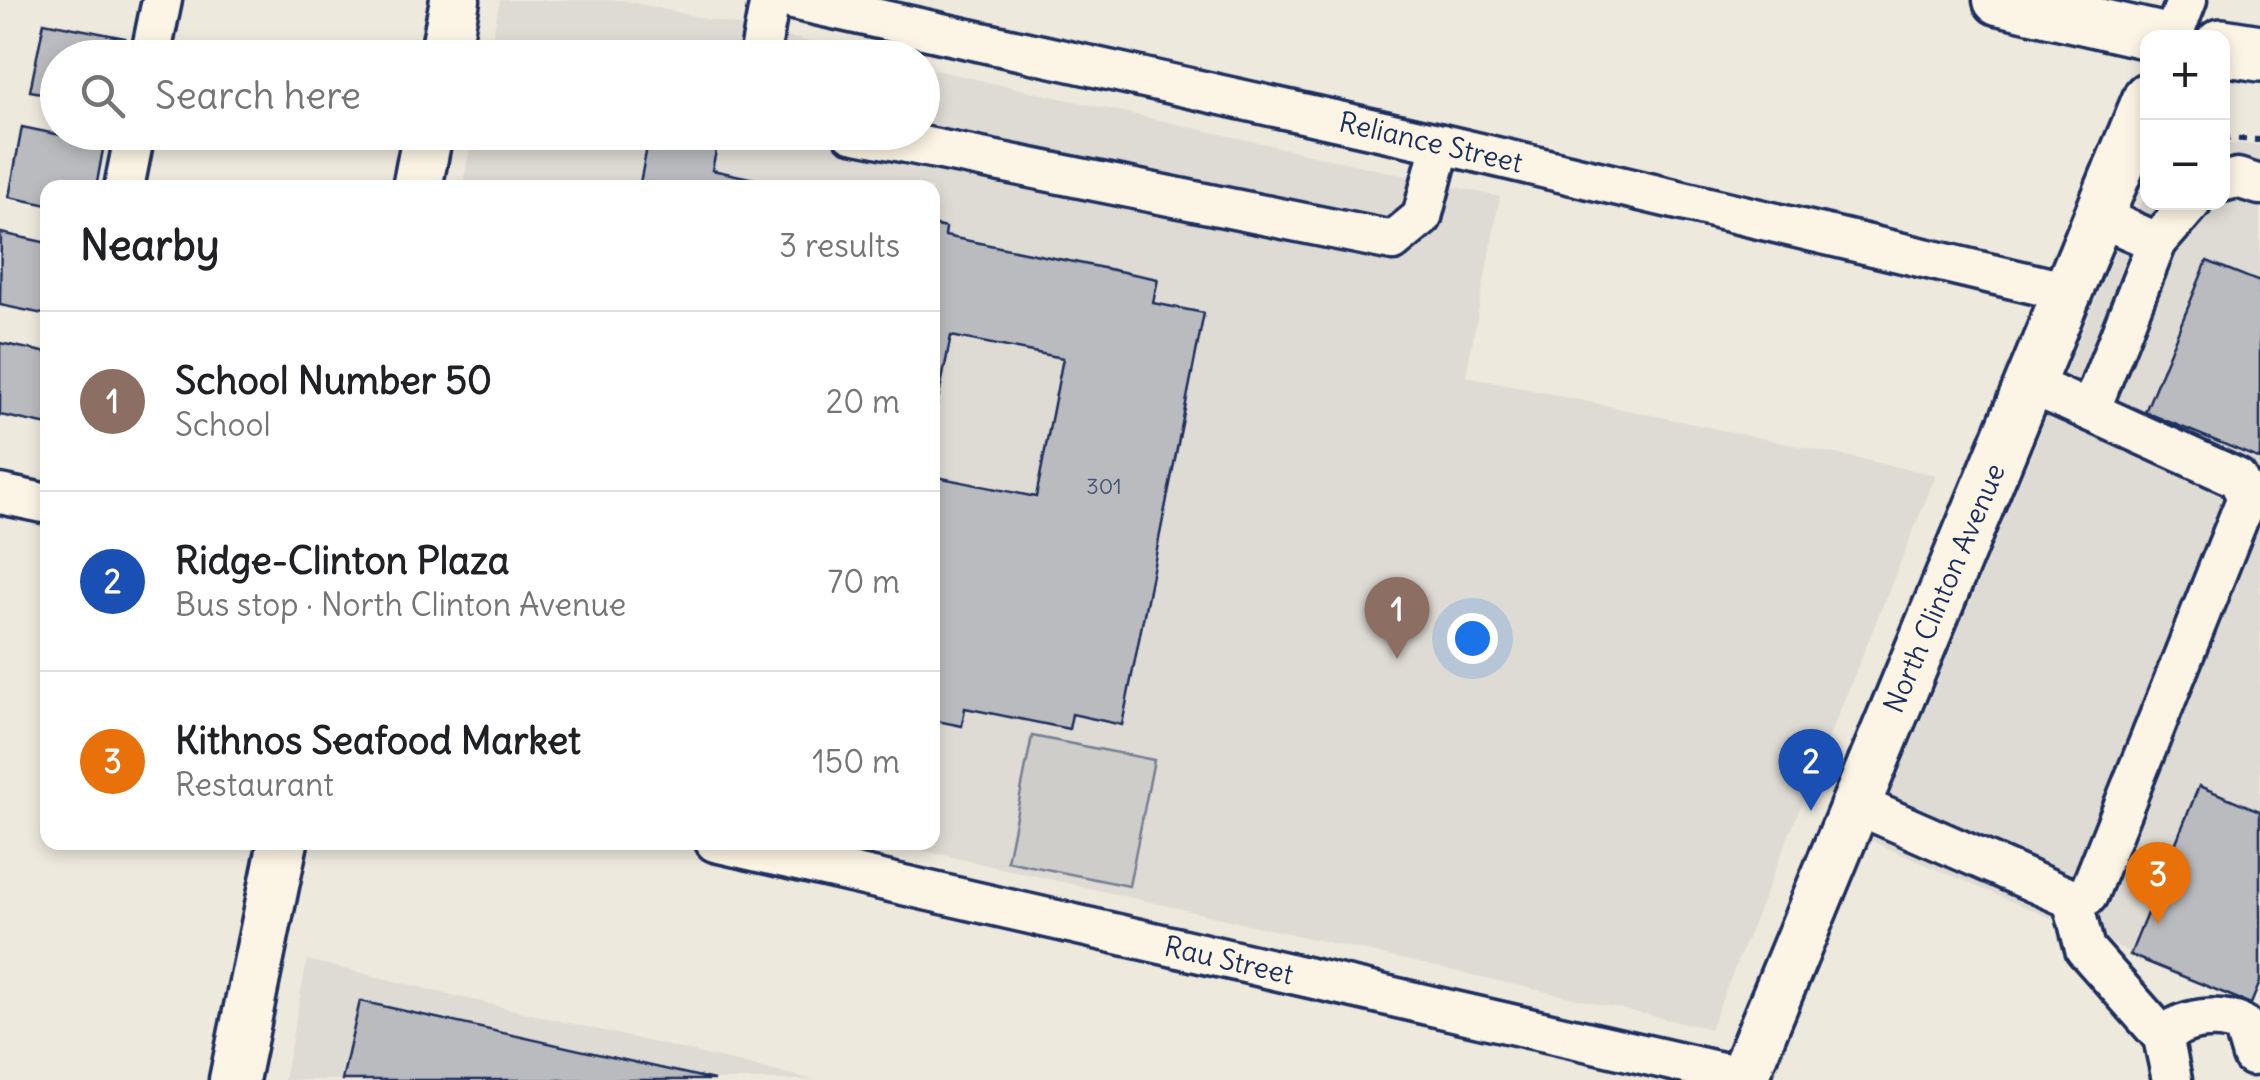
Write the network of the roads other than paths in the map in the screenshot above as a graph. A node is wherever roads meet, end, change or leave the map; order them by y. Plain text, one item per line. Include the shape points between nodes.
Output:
1 (162, 0) edge
2 (456, 0) edge
3 (770, 0) edge
4 (793, 0) edge
5 (1998, 0) edge
6 (2177, 20) edge
7 (154, 40) edge
8 (448, 40) edge
9 (762, 40) edge
10 (2230, 48) edge
11 (2260, 53) edge
12 (2140, 117) edge
13 (1441, 144) junction
14 (131, 150) edge
15 (424, 150) edge
16 (940, 150) edge
17 (126, 180) edge
18 (419, 180) edge
19 (2230, 180) edge
20 (2260, 185) edge
21 (2185, 210) edge
22 (2099, 217) junction
23 (2157, 242) junction
24 (2068, 292) junction
25 (2030, 384) junction
26 (2090, 411) junction
27 (0, 494) edge
28 (40, 502) edge
29 (1853, 803) junction
30 (281, 850) edge
31 (750, 850) edge
32 (2072, 899) junction
33 (2163, 1037) junction
34 (2256, 1062) edge
35 (1743, 1079) edge
36 (234, 1080) edge
37 (2172, 1080) edge

1 - 7 street
2 - 8 main road
3 - 9 street
4 - 13 street, Reliance Street
5 - 6 main road
10 - 11 highway
12 - 22 main road, North Clinton Avenue
13 - 16 street via 1422,217 1393,241
13 - 24 street, Reliance Street
14 - 17 street
15 - 18 main road
19 - 20 street
21 - 23 street
22 - 23 street
22 - 24 main road, North Clinton Avenue
23 - 26 street
24 - 25 main road, North Clinton Avenue
25 - 26 street
25 - 29 main road, North Clinton Avenue
26 - 32 street via 2237,478 2247,497 2088,895
27 - 28 street
29 - 32 street
29 - 35 main road, North Clinton Avenue
30 - 36 main road
31 - 35 street, Rau Street
32 - 33 street via 2084,949
33 - 34 street via 2175,1025 2224,1016 2243,1025
33 - 37 street

